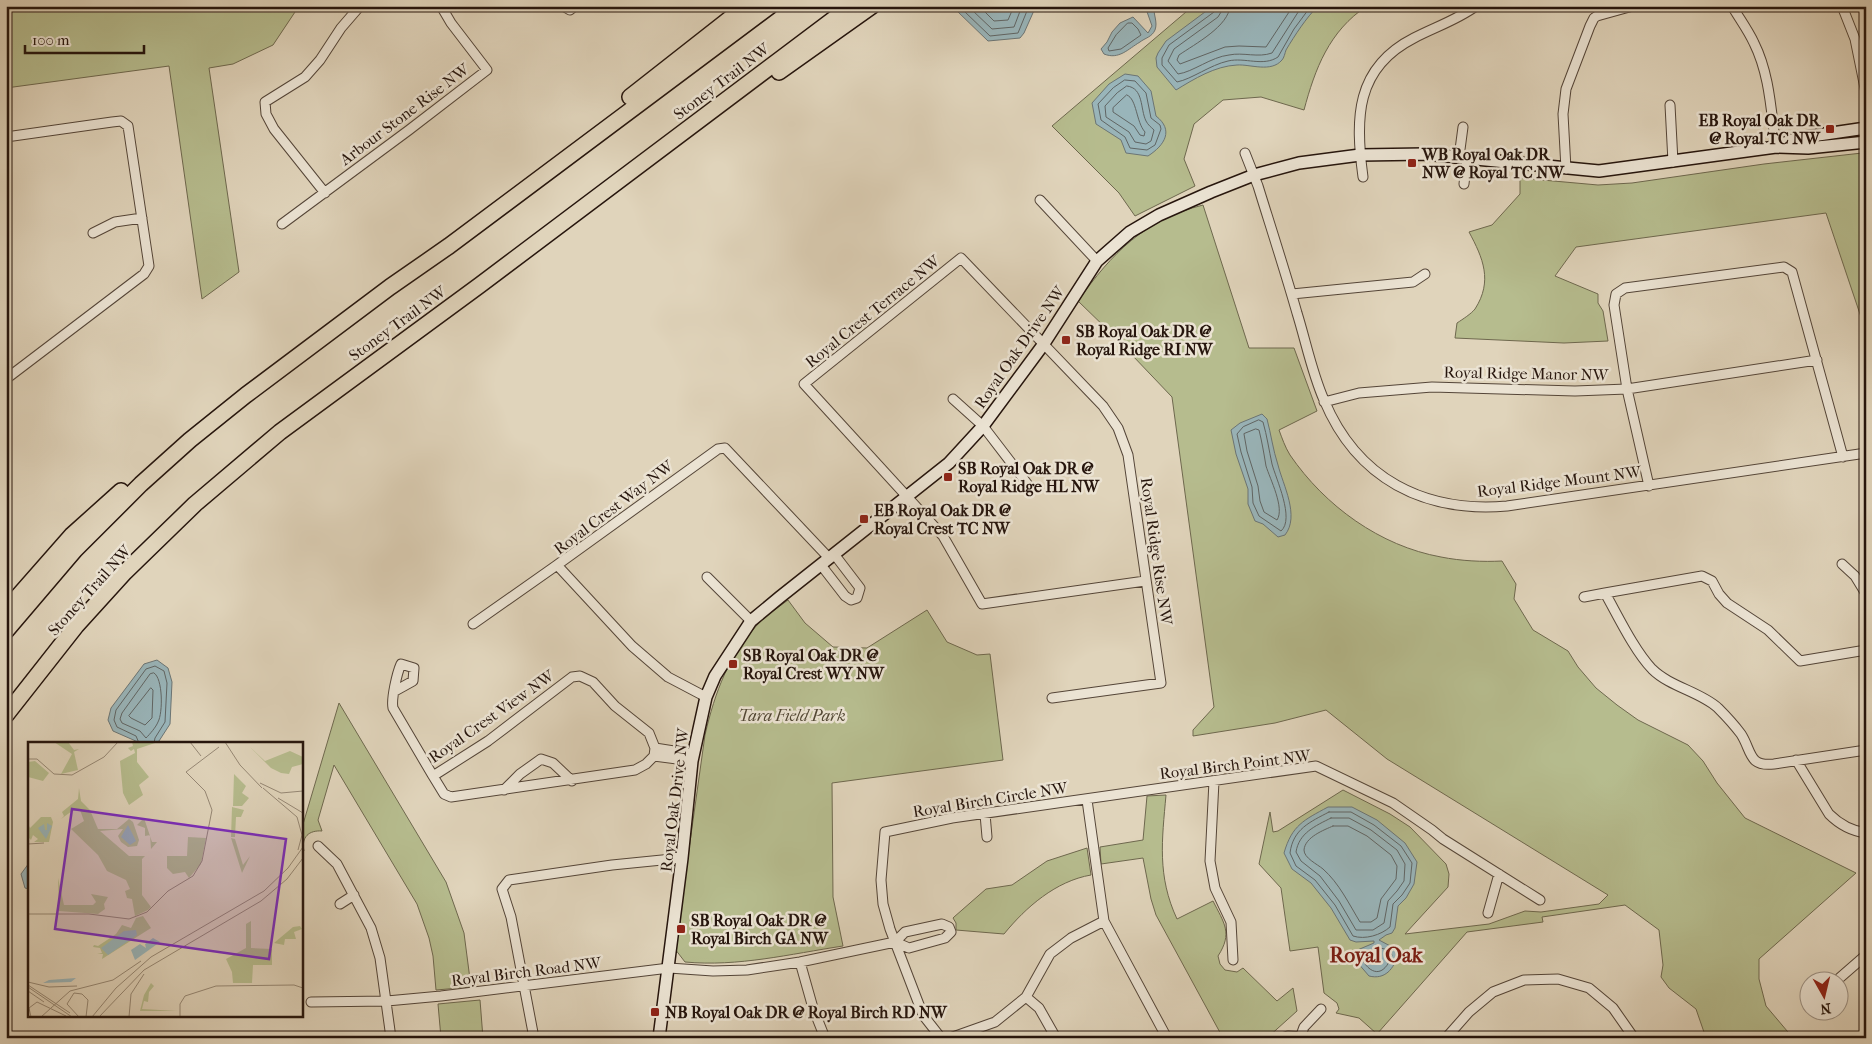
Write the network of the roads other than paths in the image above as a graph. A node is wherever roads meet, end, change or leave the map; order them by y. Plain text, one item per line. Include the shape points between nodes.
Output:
1 (360, 6) edge
2 (440, 6) edge
3 (562, 6) edge
4 (575, 6) edge
5 (746, 6) edge
6 (770, 6) edge
7 (851, 6) edge
8 (872, 6) edge
9 (1476, 6) edge
10 (1633, 6) edge
11 (1732, 6) edge
12 (1842, 6) edge
13 (1866, 93) edge
14 (1670, 105) dead end
15 (614, 122) junction
16 (1462, 127) dead end
17 (1866, 128) edge
18 (6, 137) edge
19 (1866, 142) edge
20 (1776, 147) junction
21 (1245, 153) dead end
22 (1360, 155) junction
23 (1463, 157) junction
24 (1673, 162) junction
25 (1566, 168) junction
26 (630, 171) junction
27 (1254, 175) junction
28 (1363, 177) dead end
29 (1464, 184) dead end
30 (324, 193) junction
31 (1040, 200) dead end
32 (142, 218) junction
33 (282, 224) dead end
34 (94, 233) dead end
35 (1097, 261) junction
36 (1425, 274) dead end
37 (1292, 294) junction
38 (1043, 345) junction
39 (1817, 360) junction
40 (6, 379) edge
41 (1627, 389) junction
42 (953, 399) dead end
43 (1324, 402) junction
44 (984, 426) junction
45 (190, 440) junction
46 (1866, 454) edge
47 (1843, 457) junction
48 (1649, 486) junction
49 (1032, 490) dead end
50 (908, 497) junction
51 (828, 559) junction
52 (1842, 564) dead end
53 (557, 565) junction
54 (707, 578) dead end
55 (1145, 581) junction
56 (1605, 593) junction
57 (1866, 594) edge
58 (1584, 597) dead end
59 (6, 610) edge
60 (751, 621) junction
61 (473, 624) dead end
62 (6, 631) edge
63 (1866, 650) edge
64 (395, 691) dead end
65 (706, 697) junction
66 (1052, 698) dead end
67 (19, 700) junction
68 (6, 715) edge
69 (6, 728) edge
70 (1866, 750) edge
71 (655, 752) junction
72 (693, 757) junction
73 (1796, 760) junction
74 (433, 776) junction
75 (572, 781) junction
76 (1214, 781) junction
77 (504, 790) junction
78 (1086, 800) junction
79 (985, 814) junction
80 (1866, 833) edge
81 (987, 837) dead end
82 (318, 846) dead end
83 (682, 858) junction
84 (1499, 874) junction
85 (354, 895) junction
86 (1540, 900) dead end
87 (340, 904) dead end
88 (1488, 913) dead end
89 (1104, 920) junction
90 (895, 942) junction
91 (1866, 954) edge
92 (1233, 960) dead end
93 (800, 962) junction
94 (668, 968) junction
95 (1846, 972) edge
96 (524, 986) junction
97 (1026, 997) junction
98 (387, 1001) junction
99 (311, 1002) dead end
100 (1321, 1009) dead end
101 (1303, 1037) edge
102 (391, 1038) edge
103 (534, 1038) edge
104 (659, 1038) edge
105 (825, 1038) edge
106 (941, 1038) edge
107 (950, 1038) edge
108 (1056, 1038) edge
109 (1167, 1038) edge
110 (1282, 1038) edge
111 (1446, 1038) edge
112 (1634, 1038) edge

1 - 30 street via 305,77 266,102 266,114 274,129
2 - 30 street, Arbour Stone Rise NW via 487,70
3 - 4 street via 570,10
5 - 15 highway via 628,99
6 - 15 highway, Stoney Trail NW
7 - 26 highway, Stoney Trail NW
8 - 26 highway via 652,160
9 - 22 street via 1397,48 1384,59 1365,89 1360,109
10 - 25 street via 1603,14 1592,21 1566,89 1563,114
11 - 20 street via 1762,62
12 - 13 street via 1856,39
14 - 24 street
15 - 45 highway, Stoney Trail NW
16 - 23 street
17 - 20 street, Royal Oak Drive NW via 1798,138
18 - 32 street via 121,121 128,126
19 - 20 street, Royal Oak Drive NW via 1808,148
20 - 24 street, Royal Oak Drive NW
21 - 27 street, Royal Ridge Mount NW
22 - 23 street, Royal Oak Drive NW
22 - 27 street, Royal Oak Drive NW via 1299,163
22 - 28 street
23 - 25 street, Royal Oak Drive NW
23 - 29 street
24 - 25 street, Royal Oak Drive NW via 1599,171
26 - 67 highway, Stoney Trail NW via 280,432 195,504 125,572 76,626
27 - 35 street, Royal Oak Drive NW via 1159,215 1130,232
27 - 37 street, Royal Ridge Mount NW
30 - 33 street, Arbour Stone Rise NW
31 - 35 street
32 - 34 street via 115,222
32 - 40 street via 149,266 144,274
35 - 38 street, Royal Oak Drive NW
36 - 37 street via 1413,282
37 - 43 street, Royal Ridge Mount NW
38 - 44 street, Royal Oak Drive NW
38 - 50 street, Royal Crest Terrace NW via 961,258 804,384
38 - 55 street, Royal Ridge Rise NW via 1103,406 1118,428 1128,455
39 - 41 street, Royal Ridge Manor NW
39 - 41 street via 1792,272 1784,267 1625,288 1616,294 1614,305
39 - 47 street
41 - 43 street, Royal Ridge Manor NW via 1570,391 1432,387 1359,393
41 - 48 street
42 - 44 street
43 - 48 street, Royal Ridge Mount NW via 1342,436 1363,461 1389,480 1427,499 1484,508
44 - 49 street
44 - 50 street, Royal Oak Drive NW via 949,463
45 - 59 highway via 165,450 80,529
45 - 62 highway, Stoney Trail NW via 75,550
46 - 47 street, Royal Ridge Mount NW
47 - 48 street, Royal Ridge Mount NW
50 - 51 street, Royal Oak Drive NW
50 - 55 street via 943,536 982,604
51 - 53 street, Royal Crest Way NW via 725,448 718,449
51 - 60 street, Royal Oak Drive NW
52 - 57 street via 1855,576
53 - 61 street
53 - 65 street, Royal Crest Way NW via 632,646 668,677
54 - 60 street
55 - 66 street, Royal Ridge Rise NW via 1161,683
56 - 58 street
56 - 63 street via 1702,576 1712,581 1727,603 1768,630 1800,661
56 - 73 street via 1652,668 1666,680 1717,707 1741,734 1757,763 1765,765
60 - 65 street, Royal Oak Drive NW via 714,676
64 - 74 street via 392,708
65 - 72 street, Royal Oak Drive NW
67 - 68 highway, Stoney Trail NW
67 - 69 highway
70 - 73 street
71 - 72 street
71 - 74 street, Royal Crest View NW via 649,733 615,706 593,682 580,676 572,677 488,741
71 - 75 street, Royal Crest View NW via 646,764 635,770
72 - 83 street, Royal Oak Drive NW
73 - 80 street via 1829,814 1852,830
74 - 77 street, Royal Crest View NW via 444,794 451,797
75 - 77 street, Royal Crest View NW
75 - 77 street via 553,763 541,759
76 - 78 street, Royal Birch Point NW
76 - 84 street, Royal Birch Point NW via 1316,766 1393,804
76 - 92 street via 1210,861 1215,888 1231,922
78 - 79 street, Royal Birch Circle NW
78 - 89 street, Royal Birch Circle NW
79 - 81 street
79 - 90 street, Royal Birch Circle NW via 885,832 881,880 883,904
82 - 85 street via 337,864
83 - 94 street, Royal Oak Drive NW
83 - 96 street via 612,864 509,880 502,889 512,917
84 - 86 street, Royal Birch Point NW
84 - 88 street
85 - 87 street
85 - 98 street via 371,928
89 - 97 street via 1050,954
89 - 109 street, Royal Birch Circle NW
90 - 90 street via 908,948 945,938 951,932 942,924 905,932
90 - 93 street, Royal Birch Road NW
90 - 106 street, Royal Birch Circle NW via 923,1015
91 - 95 street
93 - 94 street, Royal Birch Road NW via 747,970
93 - 105 street
94 - 96 street, Royal Birch Road NW
94 - 104 street, Royal Oak Drive NW
96 - 98 street, Royal Birch Road NW
96 - 103 street
97 - 107 street via 995,1022
97 - 108 street via 1039,1008
98 - 99 street, Royal Birch Road NW
98 - 102 street
100 - 101 street via 1304,1027
101 - 110 street
111 - 112 street via 1492,992 1524,980 1558,979 1589,988 1614,1008

